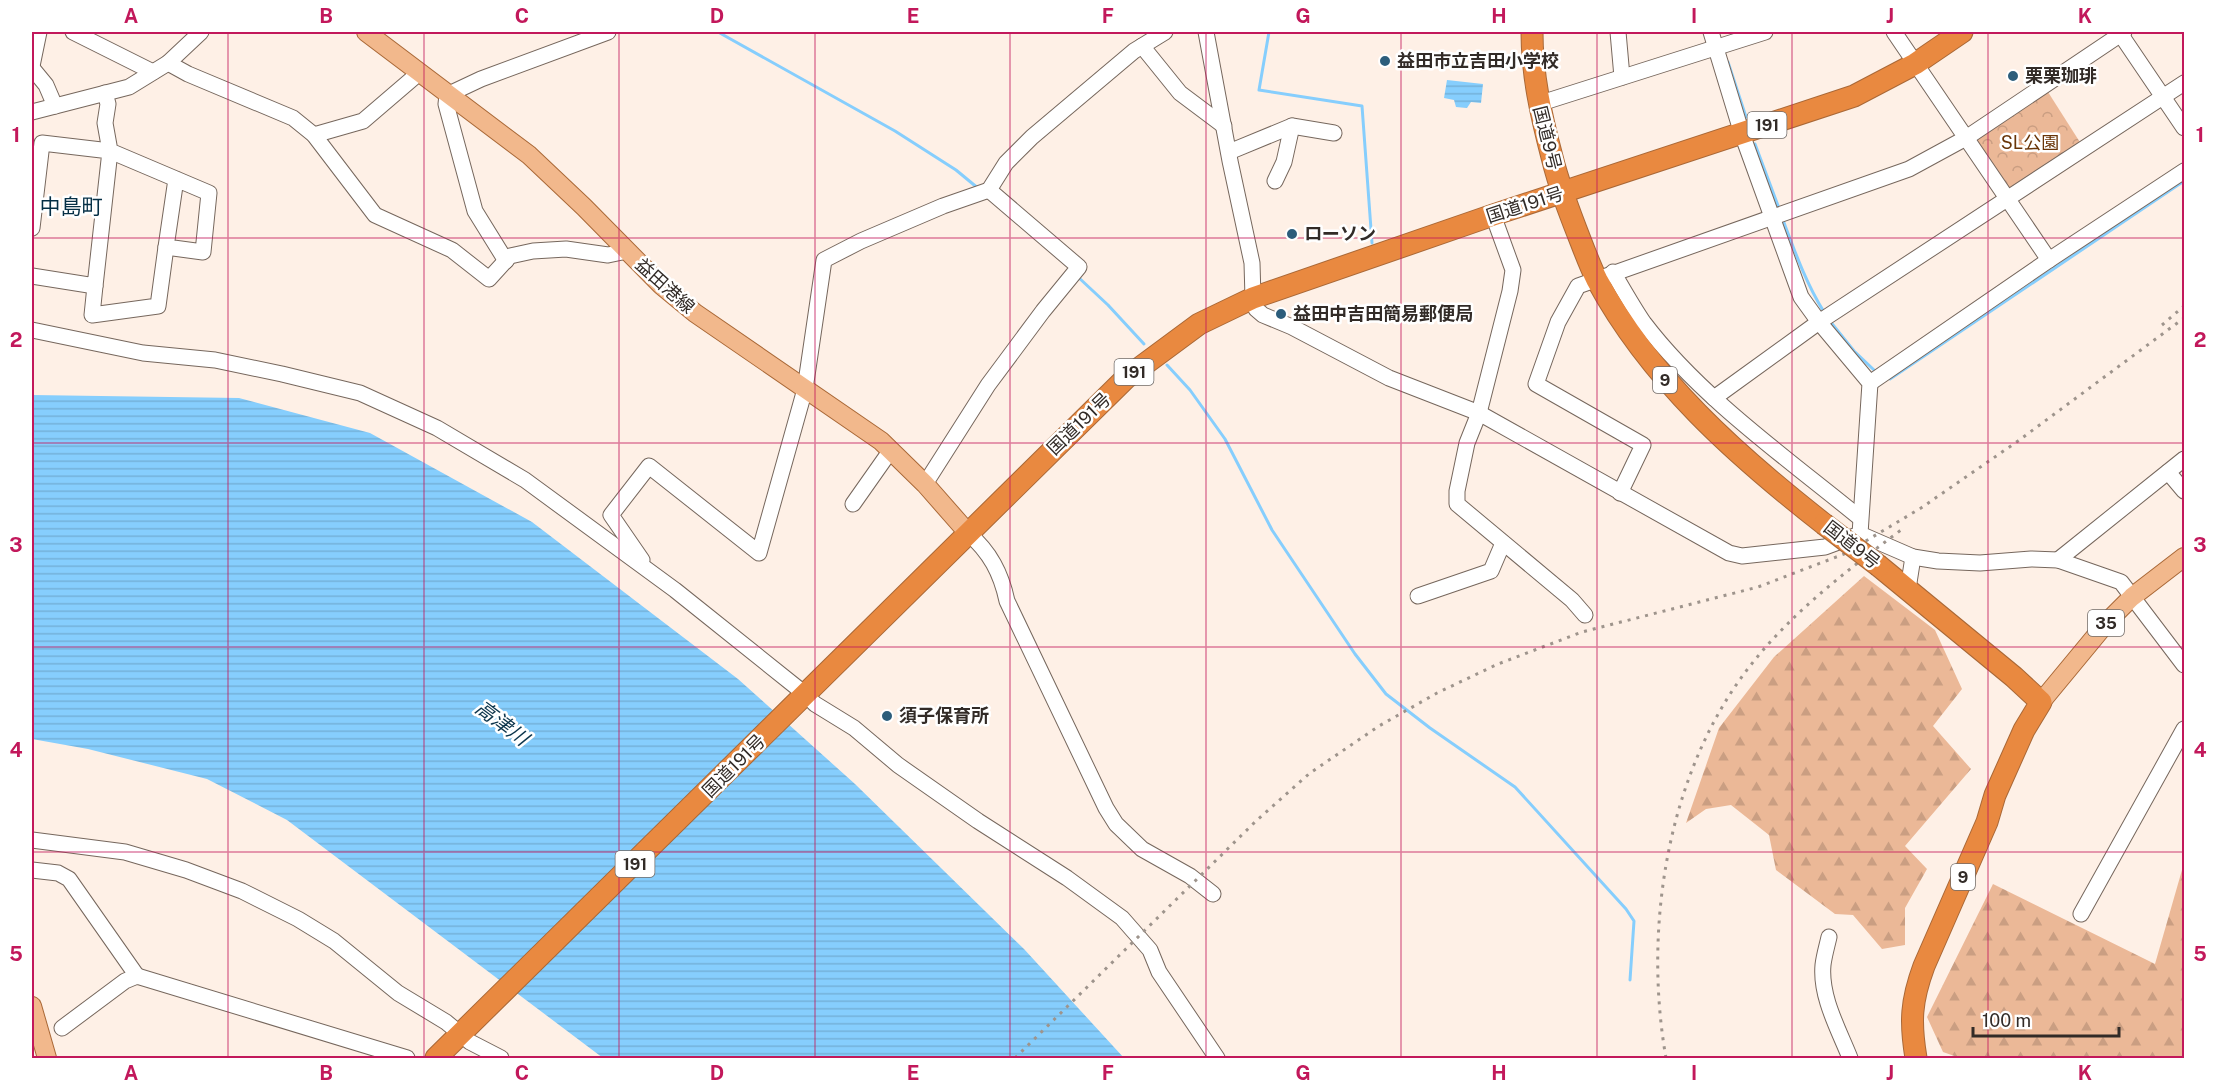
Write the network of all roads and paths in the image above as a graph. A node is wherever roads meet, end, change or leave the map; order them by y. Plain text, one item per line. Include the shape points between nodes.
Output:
1 (39, 32) edge
2 (73, 32) edge
3 (201, 32) edge
4 (366, 32) edge
5 (608, 32) edge
6 (1165, 32) edge
7 (1206, 32) edge
8 (1532, 32) edge
9 (1618, 32) edge
10 (1711, 32) edge
11 (1765, 32) edge
12 (1894, 32) edge
13 (1962, 32) edge
14 (2121, 32) edge
15 (98, 37) edge
16 (1142, 46) junction
17 (1716, 47) junction
18 (168, 63) junction
19 (1915, 64) junction
20 (32, 67) edge
21 (153, 72) junction
22 (419, 73) junction
23 (1622, 77) junction
24 (2184, 83) edge
25 (105, 93) junction
26 (447, 95) junction
27 (2164, 97) junction
28 (1538, 104) junction
29 (55, 106) junction
30 (32, 112) edge
31 (1224, 126) junction
32 (1292, 126) junction
33 (2184, 128) edge
34 (1334, 133) dead end
35 (1742, 134) junction
36 (314, 135) junction
37 (1965, 138) junction
38 (111, 151) junction
39 (1228, 152) junction
40 (2184, 171) edge
41 (176, 179) junction
42 (1275, 181) dead end
43 (989, 190) junction
44 (1561, 193) junction
45 (2007, 199) junction
46 (1493, 215) junction
47 (1774, 217) junction
48 (32, 228) edge
49 (166, 247) junction
50 (627, 251) junction
51 (2049, 260) junction
52 (506, 261) junction
53 (1605, 275) junction
54 (32, 276) edge
55 (95, 286) junction
56 (1253, 298) junction
57 (1819, 322) junction
58 (32, 330) edge
59 (1870, 383) junction
60 (805, 389) junction
61 (1714, 398) junction
62 (1479, 414) junction
63 (891, 450) junction
64 (2184, 459) edge
65 (2168, 472) junction
66 (925, 484) junction
67 (2184, 491) edge
68 (1620, 494) junction
69 (853, 504) dead end
70 (1860, 518) junction
71 (968, 533) junction
72 (1860, 534) junction
73 (1503, 543) junction
74 (1913, 557) junction
75 (2184, 557) edge
76 (2058, 560) junction
77 (650, 572) junction
78 (1908, 589) junction
79 (1418, 596) dead end
80 (2132, 597) junction
81 (1585, 615) dead end
82 (2182, 659) edge
83 (803, 695) junction
84 (2041, 702) junction
85 (2184, 729) edge
86 (32, 840) edge
87 (32, 870) edge
88 (1213, 894) dead end
89 (2081, 914) dead end
90 (1829, 937) dead end
91 (137, 976) junction
92 (32, 1006) edge
93 (62, 1028) dead end
94 (463, 1032) junction
95 (47, 1059) edge
96 (407, 1059) edge
97 (436, 1059) edge
98 (501, 1059) edge
99 (1217, 1059) edge
100 (1850, 1059) edge
101 (1916, 1059) edge

1 - 20 street
2 - 15 street
3 - 18 street
4 - 22 main road, 益田港線
5 - 26 street
6 - 16 street
7 - 31 street
8 - 28 highway, 国道9号 / 9
9 - 23 street
10 - 17 street
11 - 17 street
12 - 19 street
13 - 19 highway, 国道191号 / 191
14 - 27 street
14 - 37 street
15 - 21 street
16 - 31 street via 1180,93
16 - 43 street via 1032,137 1005,163
17 - 23 street
17 - 35 street
18 - 21 street
18 - 36 street via 293,118
19 - 35 highway, 国道191号 / 191 via 1854,96
19 - 37 street
20 - 29 street
21 - 25 street via 129,87
22 - 26 main road, 益田港線
22 - 36 street via 363,121
23 - 28 street
24 - 27 street
25 - 29 street
25 - 38 street via 105,123
26 - 50 main road, 益田港線 via 529,155
26 - 52 street via 446,104 475,211
27 - 33 street
27 - 45 street
28 - 44 highway, 国道9号 / 9
29 - 30 street
31 - 39 street
32 - 34 street
32 - 39 street
32 - 42 street
35 - 44 highway, 国道191号 / 191
35 - 47 street
36 - 52 street via 375,215 452,250 489,279
37 - 45 street
37 - 47 street via 1909,169
38 - 41 street
38 - 48 street via 42,143
38 - 55 street
39 - 56 street via 1252,263
40 - 51 street
41 - 49 street
41 - 49 street via 209,193 203,252
43 - 60 street via 933,210 824,260
43 - 66 street via 1079,267 988,385
44 - 46 highway, 国道191号 / 191
44 - 53 highway, 国道9号 / 9
45 - 51 street
45 - 57 street
46 - 56 highway, 国道191号 / 191
46 - 62 street via 1513,270
47 - 53 street
47 - 57 street via 1801,297
49 - 55 street via 158,306 92,315
50 - 52 street via 608,255 566,249 533,251 510,256
50 - 60 main road, 益田港線 via 695,313
51 - 59 street
53 - 61 street via 1675,359
53 - 68 street via 1578,286 1558,322 1536,384 1643,445
53 - 78 highway, 国道9号 / 9, bridge via 1622,322 1670,386 1782,491
54 - 55 street
56 - 62 street via 1263,315 1389,378
56 - 71 highway, 国道191号 / 191 via 1198,324 1126,378
57 - 59 street
57 - 61 street
58 - 77 street via 142,353 215,360 360,393 437,428 525,480
59 - 70 street
60 - 63 main road, 益田港線
60 - 77 street via 759,553 650,466 611,515
61 - 70 street
62 - 68 street
62 - 73 street via 1467,443 1457,504
63 - 66 main road, 益田港線
63 - 69 street
64 - 65 street
65 - 67 street
65 - 76 street
66 - 71 main road, 益田港線
68 - 72 street via 1716,548 1742,556 1825,547
70 - 72 street
71 - 83 highway, 国道191号 / 191
71 - 88 street via 983,546 1002,580 1007,601 1116,824 1142,849
72 - 74 street
73 - 79 street via 1491,571
73 - 81 street
74 - 76 street via 1980,563
74 - 78 street
75 - 80 main road, 35
76 - 80 street via 2121,582
77 - 83 street
78 - 84 highway, 国道9号 / 9
80 - 82 street
80 - 84 main road, 35
83 - 94 highway, 国道191号 / 191
83 - 99 street via 854,728 960,809 1122,918 1150,950 1159,972
84 - 101 highway, 9 via 2019,741 1918,983 1911,1019
85 - 89 street
86 - 94 street via 125,852 242,891 334,941 398,993
87 - 91 street via 58,873 69,879
90 - 100 street via 1822,967 1825,995
91 - 93 street
91 - 96 street
92 - 95 main road
94 - 97 highway, 国道191号 / 191
94 - 98 street via 470,1042

